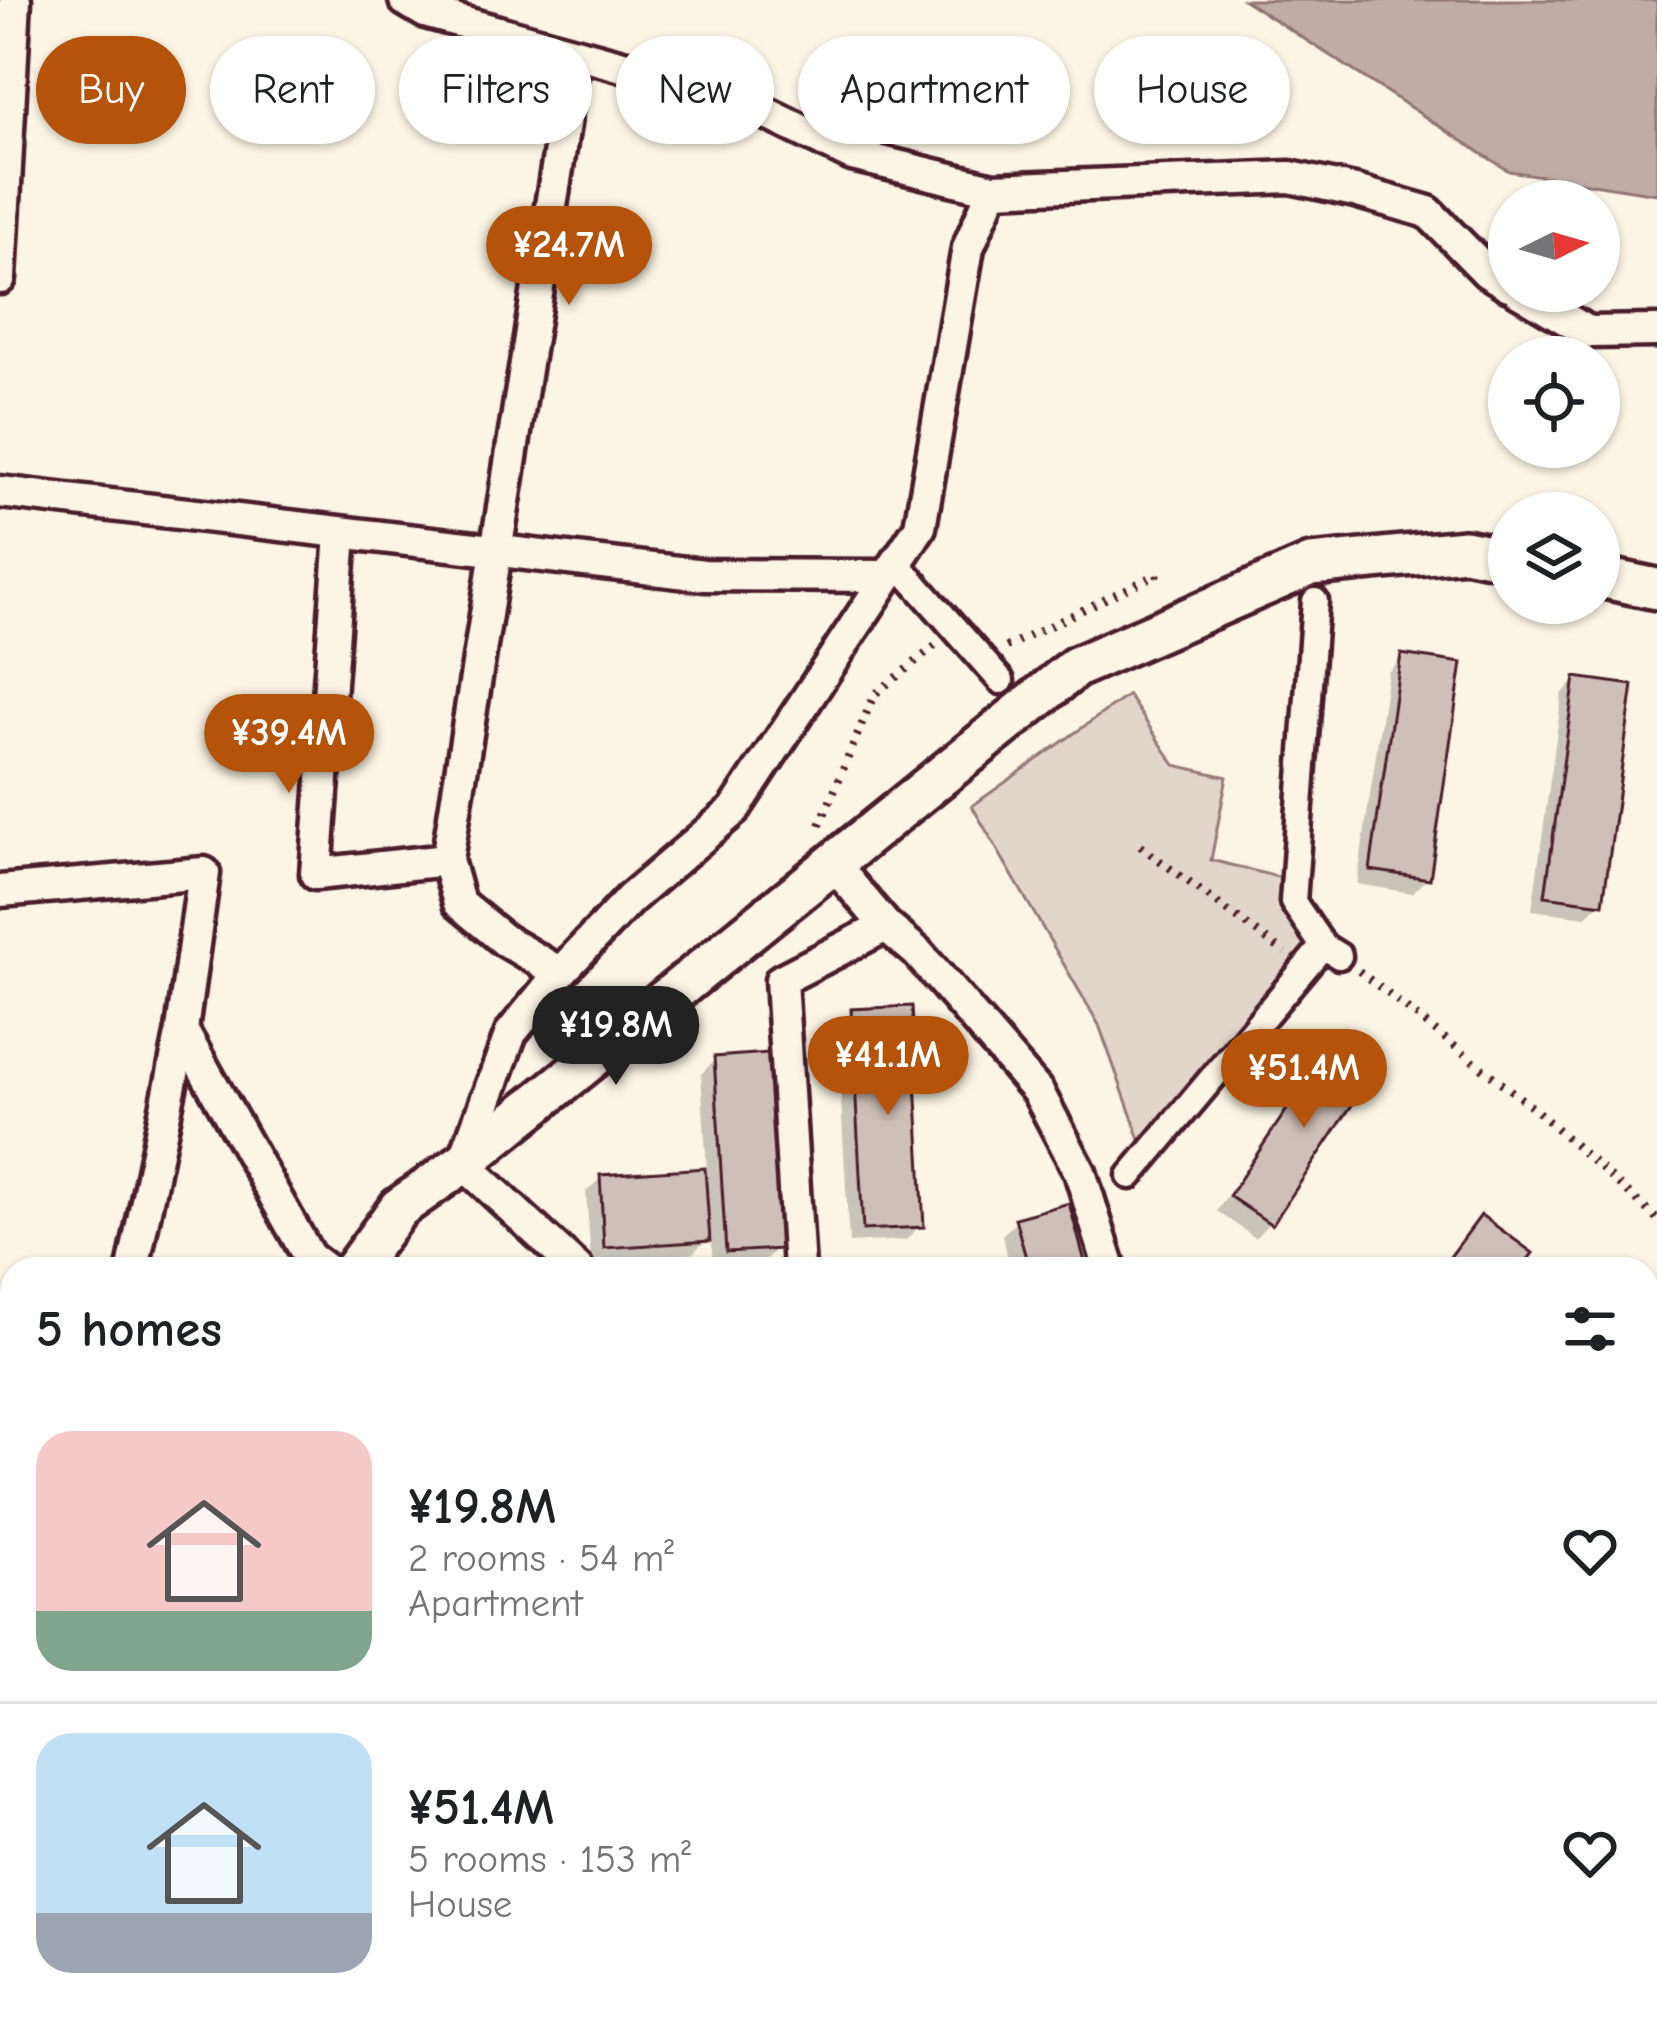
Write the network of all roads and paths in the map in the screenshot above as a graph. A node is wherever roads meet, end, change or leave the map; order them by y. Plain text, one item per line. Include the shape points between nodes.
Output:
1 (15, 0) edge
2 (405, 0) edge
3 (509, 36) edge
4 (592, 59) edge
5 (561, 144) edge
6 (993, 189) junction
7 (1488, 273) edge
8 (0, 278) edge
9 (1554, 312) edge
10 (1657, 331) edge
11 (0, 492) edge
12 (341, 534) junction
13 (499, 552) junction
14 (1488, 555) edge
15 (891, 569) junction
16 (1620, 581) edge
17 (1160, 584) dead end
18 (1657, 589) edge
19 (1315, 601) dead end
20 (956, 630) junction
21 (982, 659) junction
22 (1001, 681) dead end
23 (1140, 846) dead end
24 (823, 855) junction
25 (447, 860) junction
26 (0, 891) edge
27 (886, 926) junction
28 (1331, 951) junction
29 (1305, 968) junction
30 (560, 973) junction
31 (182, 1030) junction
32 (463, 1162) junction
33 (1130, 1176) dead end
34 (1657, 1220) edge
35 (135, 1257) edge
36 (309, 1257) edge
37 (363, 1257) edge
38 (564, 1257) edge
39 (798, 1257) edge
40 (1106, 1257) edge

1 - 8 street
2 - 3 street
4 - 6 street via 729,95 852,154
5 - 13 street
6 - 7 street via 1290,177 1427,212
6 - 15 street via 968,248 920,527
9 - 10 street via 1588,332
11 - 12 street
12 - 13 street
12 - 25 street via 316,874
13 - 15 street via 704,575
13 - 25 street
14 - 24 street via 1465,550 1311,566 1076,667
15 - 20 street
15 - 30 street via 734,810
16 - 18 street
17 - 21 path via 1156,574
19 - 28 street via 1292,902
20 - 21 street
20 - 24 path via 874,695
21 - 22 street
23 - 29 path
24 - 27 street
24 - 32 street
25 - 30 street via 458,903
26 - 31 street via 204,873
27 - 39 street via 781,980
27 - 40 street via 1038,1092 1080,1172
28 - 29 street
28 - 34 path via 1538,1111
29 - 33 street
30 - 32 street via 511,1033
31 - 35 street
31 - 36 street
32 - 37 street via 399,1208
32 - 38 street

